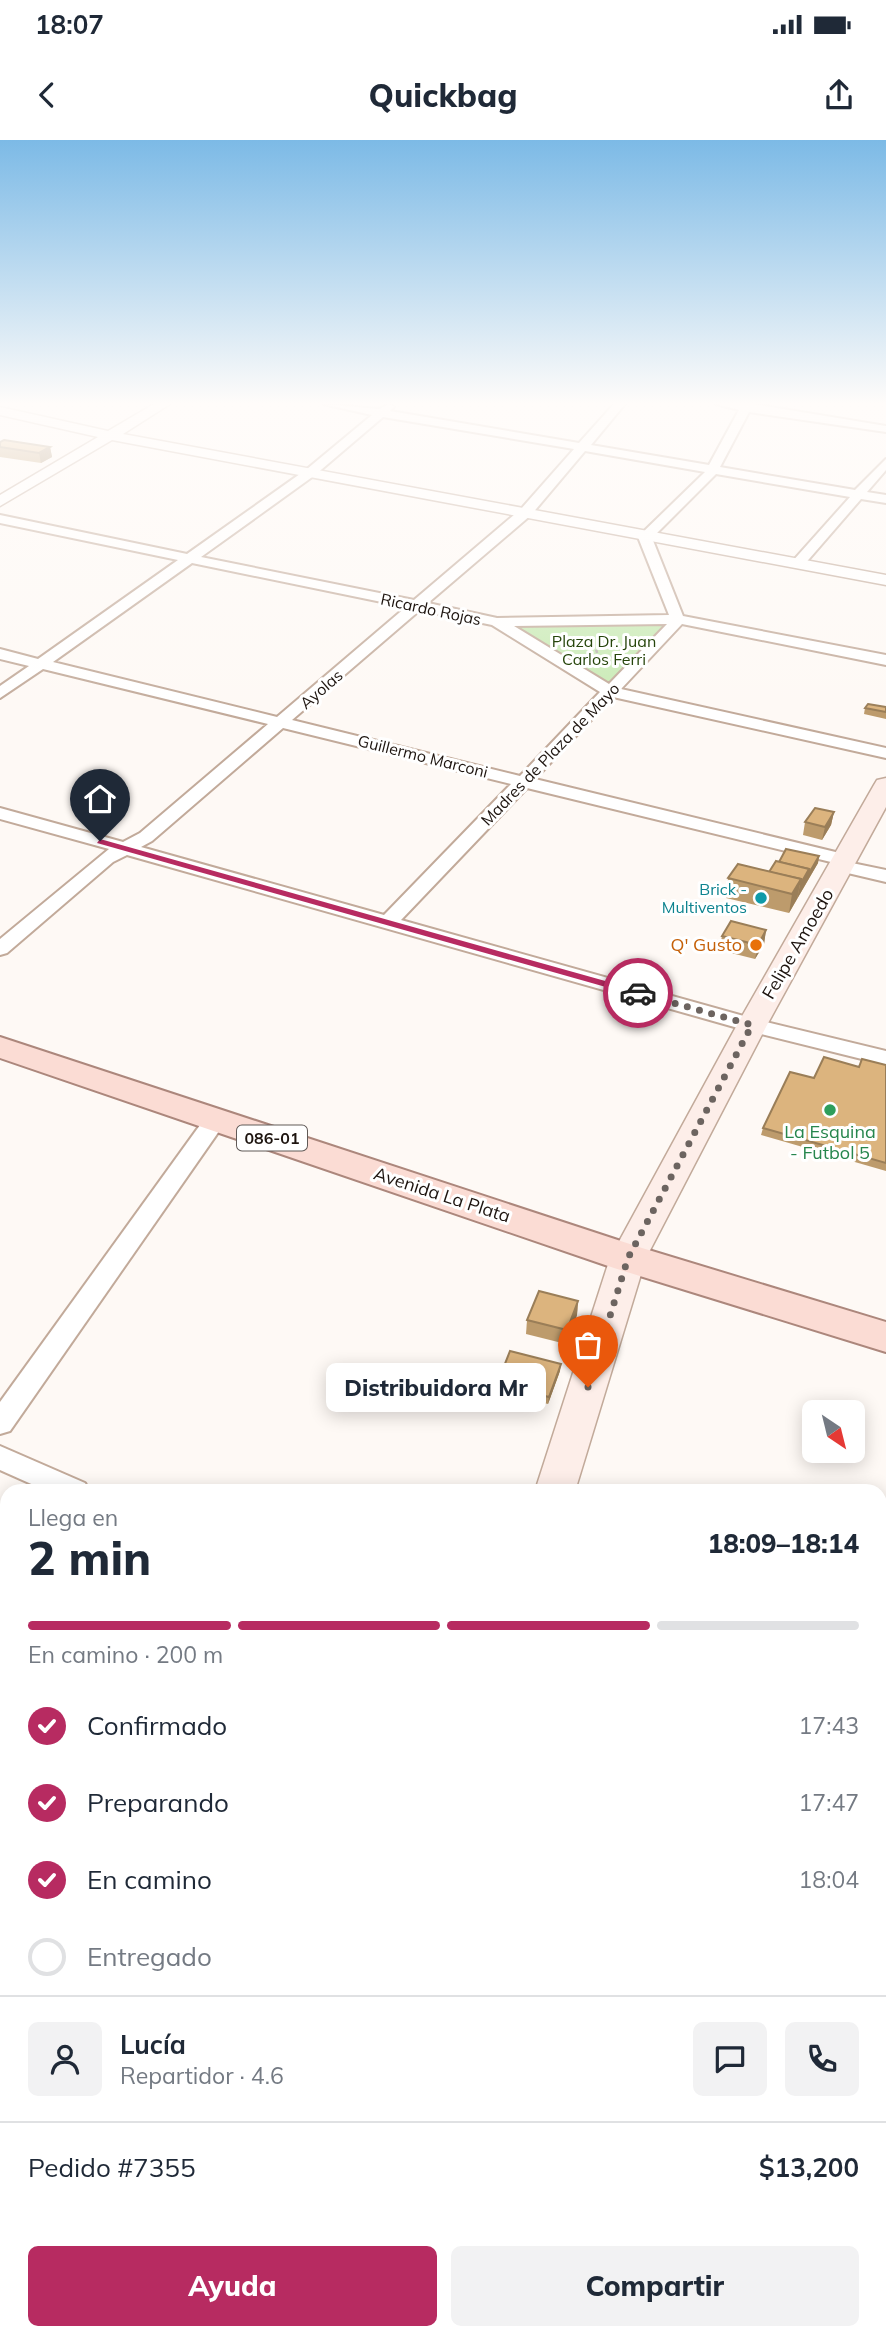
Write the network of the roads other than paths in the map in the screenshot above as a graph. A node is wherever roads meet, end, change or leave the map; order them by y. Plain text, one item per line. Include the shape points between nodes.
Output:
1 (262, 507) edge
2 (497, 507) edge
3 (531, 507) edge
4 (675, 507) edge
5 (848, 507) edge
6 (526, 512) junction
7 (0, 519) edge
8 (646, 535) junction
9 (190, 558) junction
10 (798, 564) junction
11 (886, 580) edge
12 (418, 606) junction
13 (677, 619) junction
14 (497, 622) junction
15 (0, 654) edge
16 (886, 660) edge
17 (42, 664) junction
18 (611, 692) junction
19 (0, 694) edge
20 (282, 722) junction
21 (886, 752) edge
22 (524, 781) junction
23 (886, 785) edge
24 (0, 813) edge
25 (124, 849) junction
26 (844, 863) junction
27 (886, 876) edge
28 (387, 923) junction
29 (0, 949) edge
30 (752, 1025) junction
31 (0, 1047) edge
32 (886, 1058) edge
33 (216, 1119) junction
34 (628, 1258) junction
35 (886, 1337) edge
36 (0, 1423) edge
37 (0, 1457) edge
38 (60, 1484) edge
39 (557, 1484) edge

1 - 9 street
2 - 6 street
3 - 6 street, Ayolas
4 - 8 street
5 - 10 street
6 - 8 street
6 - 12 street, Ayolas
7 - 9 street, Ricardo Rojas
8 - 10 street
8 - 13 street via 644,540
9 - 12 street, Ricardo Rojas
9 - 17 street
10 - 11 street
12 - 14 street, Ricardo Rojas
12 - 20 street, Ayolas
13 - 14 street
13 - 16 street
13 - 18 street, Madres de Plaza de Mayo
14 - 18 street, Ricardo Rojas
15 - 17 street, Guillermo Marconi
17 - 19 street
17 - 20 street, Guillermo Marconi
18 - 21 street, Ricardo Rojas
18 - 22 street, Madres de Plaza de Mayo
20 - 22 street, Guillermo Marconi
20 - 25 street, Ayolas via 146,837
22 - 26 street, Guillermo Marconi
22 - 28 street, Madres de Plaza de Mayo
23 - 26 main road, Felipe Amoedo
24 - 25 street
25 - 28 street
25 - 29 street, Ayolas
26 - 27 street, Guillermo Marconi
26 - 30 main road, Felipe Amoedo
28 - 30 street
30 - 32 street
30 - 34 main road, Felipe Amoedo
31 - 33 main road, Avenida La Plata / 086-01
33 - 34 main road, Avenida La Plata / 086-01
33 - 36 street
34 - 35 main road, Avenida La Plata / 086-01
34 - 39 main road, Felipe Amoedo
37 - 38 street

